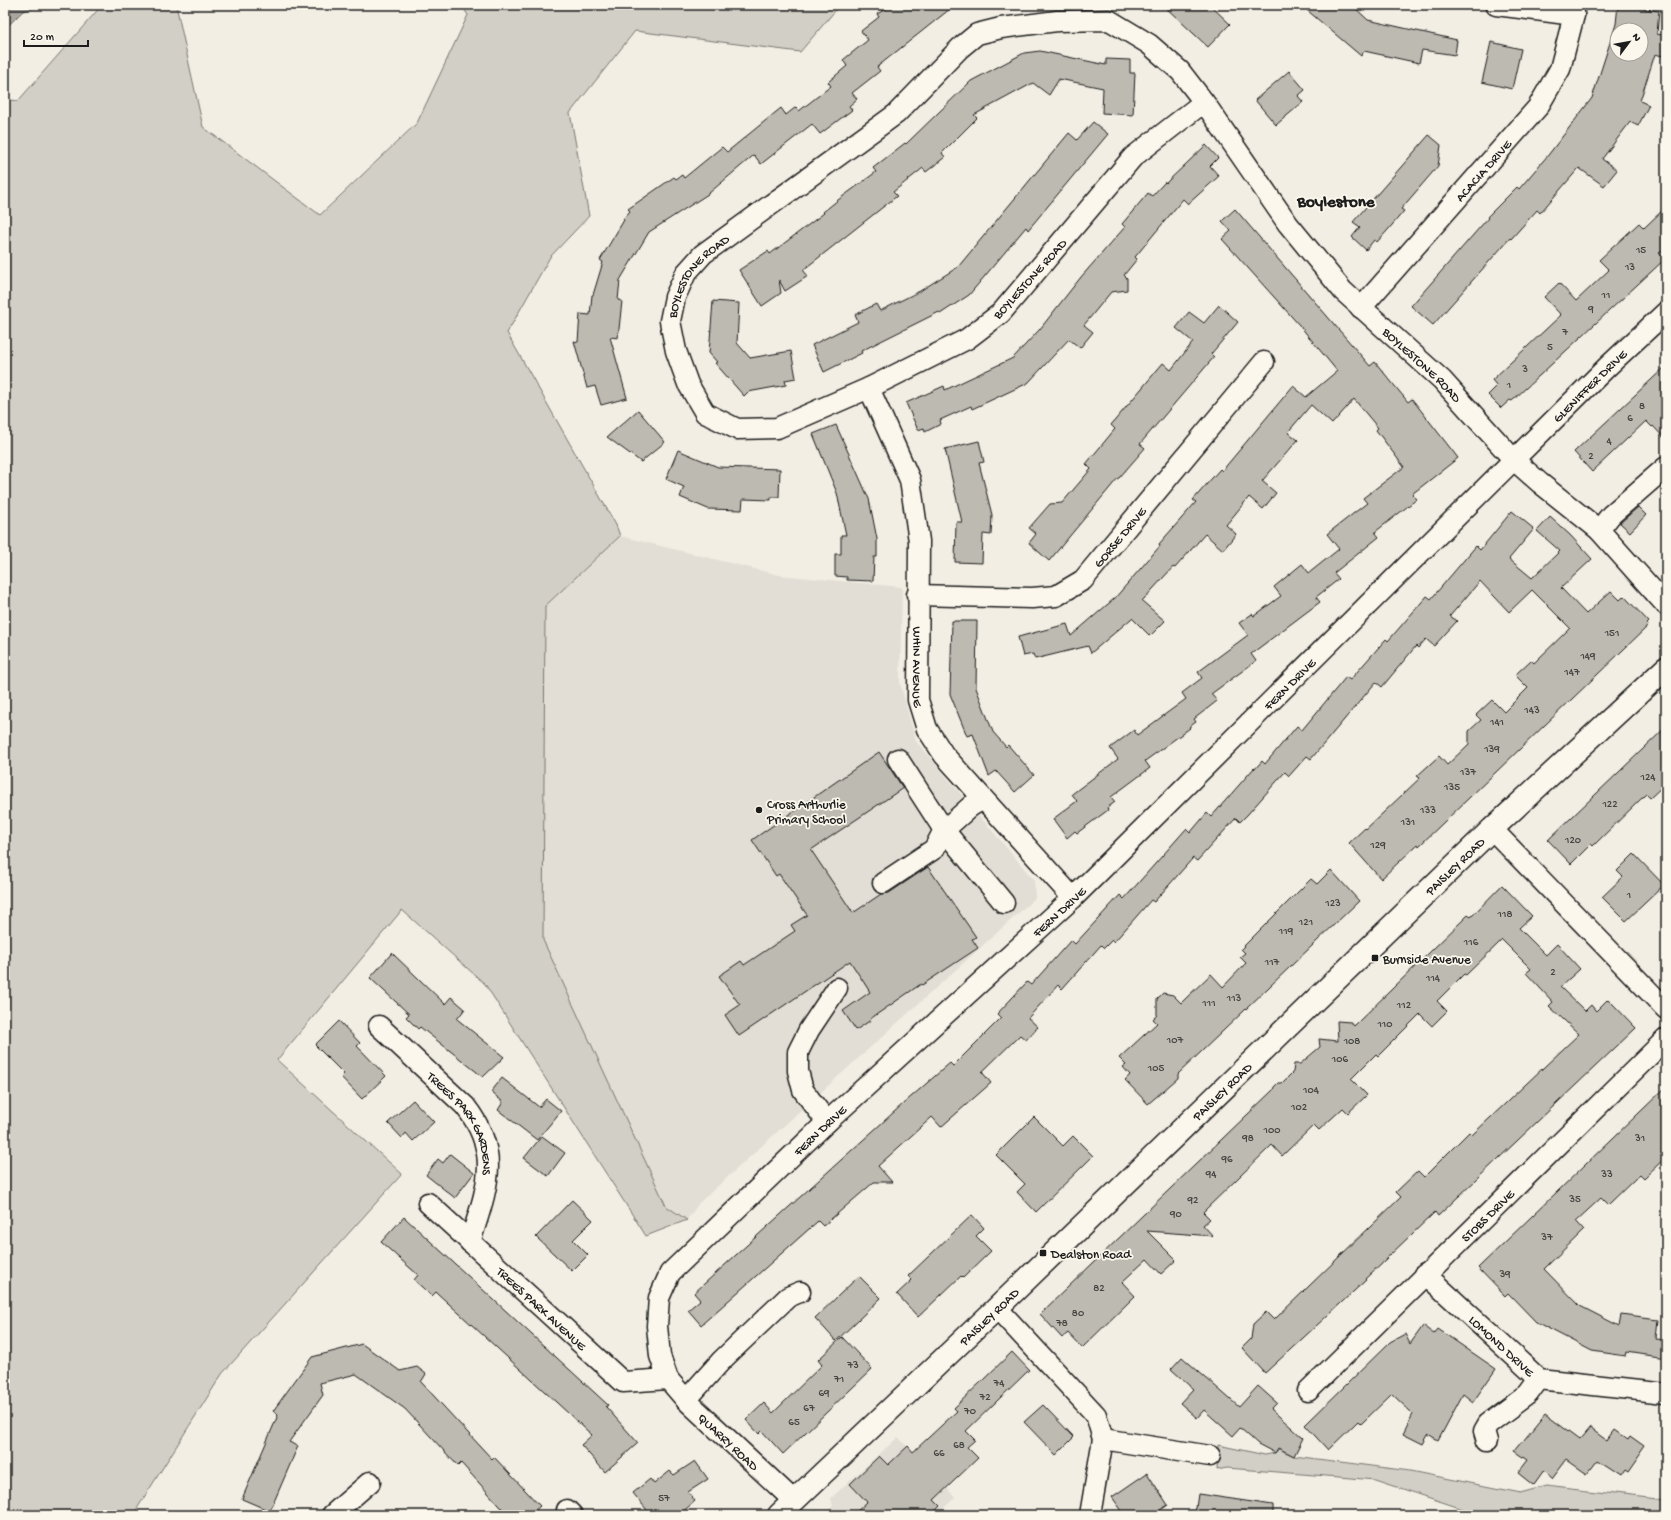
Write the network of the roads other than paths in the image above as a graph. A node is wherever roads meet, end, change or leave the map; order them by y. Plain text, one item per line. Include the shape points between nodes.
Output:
1 (1496, 5) edge
2 (1574, 10) edge
3 (1109, 13) edge
4 (1204, 102) junction
5 (1361, 308) junction
6 (1666, 312) edge
7 (1264, 362) dead end
8 (869, 388) junction
9 (1514, 460) junction
10 (1666, 467) edge
11 (1599, 530) junction
12 (917, 595) junction
13 (1666, 605) edge
14 (1666, 668) edge
15 (898, 759) dead end
16 (982, 799) junction
17 (1492, 829) junction
18 (944, 830) junction
19 (883, 883) dead end
20 (1073, 898) junction
21 (1004, 903) dead end
22 (837, 988) dead end
23 (1666, 1009) edge
24 (379, 1026) dead end
25 (1666, 1039) edge
26 (827, 1122) junction
27 (428, 1203) dead end
28 (470, 1242) junction
29 (1425, 1274) junction
30 (800, 1292) dead end
31 (997, 1308) junction
32 (1539, 1378) junction
33 (668, 1379) junction
34 (1308, 1391) dead end
35 (1666, 1393) edge
36 (686, 1400) junction
37 (1103, 1439) junction
38 (1487, 1441) dead end
39 (1210, 1456) dead end
40 (370, 1482) dead end
41 (786, 1508) edge
42 (332, 1515) edge
43 (1090, 1515) edge

1 - 2 street
2 - 5 street, ACACIA DRIVE via 1560,68 1538,107
3 - 4 street, BOYLESTONE ROAD via 1180,71
3 - 8 street, BOYLESTONE ROAD via 1000,28 977,34 896,114 703,254 686,273 675,297 670,321 676,351 688,384 705,413 738,429 777,428
4 - 5 street, BOYLESTONE ROAD via 1288,224 1343,291
4 - 8 street, BOYLESTONE ROAD via 1133,157 1001,313 967,339
5 - 9 street, BOYLESTONE ROAD via 1442,380
6 - 9 street, GLENIFFER DRIVE
7 - 12 street, GORSE DRIVE via 1083,580 1056,596 1032,598
8 - 12 street, WHIN AVENUE via 910,480 918,541
9 - 11 street, BOYLESTONE ROAD
9 - 20 street, FERN DRIVE
10 - 11 street via 1611,515
11 - 13 street, BOYLESTONE ROAD
12 - 16 street, WHIN AVENUE via 918,700 927,729 944,755
14 - 17 main road, PAISLEY ROAD
15 - 18 street
16 - 18 street
16 - 20 street, WHIN AVENUE
17 - 23 street
17 - 31 main road, PAISLEY ROAD
18 - 19 street via 934,849
18 - 21 street
20 - 26 street, FERN DRIVE
22 - 26 street via 809,1030 798,1052 798,1071 803,1090
24 - 28 street, TREES PARK GARDENS via 476,1120 488,1159 488,1178
25 - 29 street, STOBS DRIVE
26 - 33 street, FERN DRIVE via 670,1273 659,1298 657,1326 660,1356
27 - 28 street, TREES PARK AVENUE
28 - 33 street, TREES PARK AVENUE via 623,1382
29 - 32 street, LOMOND DRIVE
29 - 34 street, STOBS DRIVE
30 - 36 street via 788,1297 727,1355
31 - 37 street via 1096,1415
31 - 41 main road, PAISLEY ROAD
32 - 35 street, LOMOND DRIVE
32 - 38 street via 1528,1394 1488,1424 1484,1431
33 - 36 street, QUARRY ROAD
36 - 41 street, QUARRY ROAD
37 - 39 street
37 - 43 street
40 - 42 street

